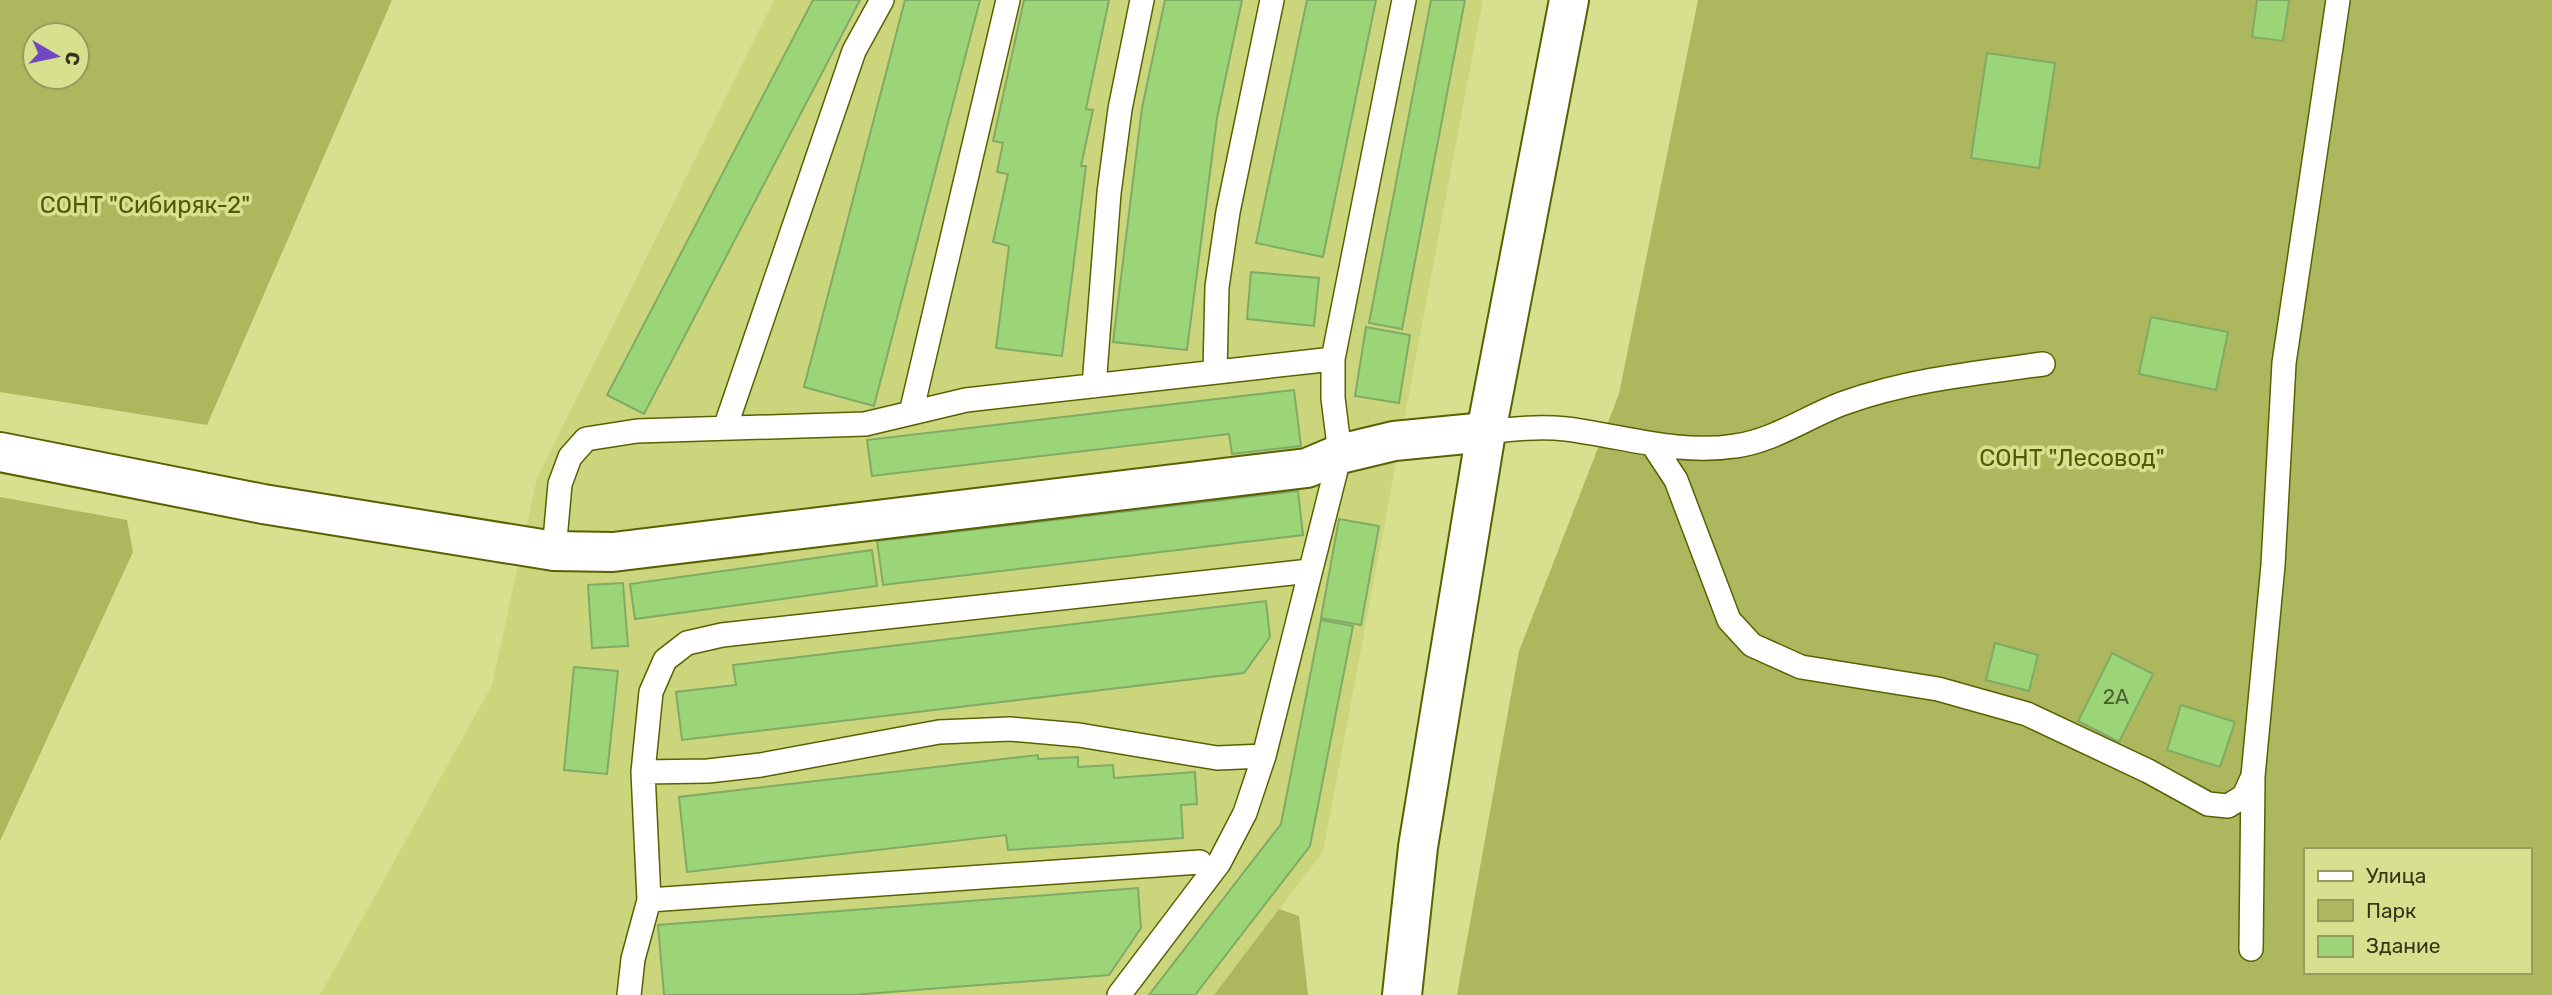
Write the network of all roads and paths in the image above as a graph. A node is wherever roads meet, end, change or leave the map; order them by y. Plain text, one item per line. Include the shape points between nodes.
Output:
1 (881, 0) edge
2 (1008, 0) edge
3 (1142, 0) edge
4 (1272, 0) edge
5 (1404, 0) edge
6 (1569, 0) edge
7 (2338, 0) edge
8 (1333, 359) junction
9 (2043, 363) dead end
10 (1215, 372) junction
11 (1094, 386) junction
12 (911, 413) junction
13 (725, 428) junction
14 (1486, 432) junction
15 (1653, 445) junction
16 (0, 452) edge
17 (1340, 454) junction
18 (554, 551) junction
19 (1310, 571) junction
20 (1264, 756) junction
21 (643, 772) junction
22 (2253, 776) junction
23 (1200, 862) dead end
24 (649, 900) junction
25 (2251, 949) dead end
26 (629, 995) edge
27 (1119, 995) edge
28 (1402, 995) edge

1 - 13 lane via 854,51
2 - 12 lane
3 - 11 lane via 1114,157
4 - 10 lane via 1216,287
5 - 8 lane
6 - 14 street
7 - 22 lane via 2284,363 2273,565
8 - 10 lane
8 - 17 lane
9 - 15 lane via 1925,380 1844,403 1738,446
10 - 11 lane
11 - 12 lane via 966,400
12 - 13 lane via 865,424
13 - 18 lane via 637,431 586,439 570,457 560,484
14 - 15 lane via 1565,429
14 - 17 street via 1394,441
14 - 28 street via 1418,848
15 - 22 lane via 1676,481 1729,620 1752,645 1801,667 1938,689 2027,714 2208,804 2228,806 2244,796
16 - 18 street via 263,504
17 - 18 street via 1293,470 614,552
17 - 19 lane
19 - 20 lane
19 - 21 lane via 722,635 687,643 665,660 651,692
20 - 21 lane via 1217,758 1079,735 1010,729 939,732 761,765
20 - 27 lane via 1245,813 1219,863
21 - 24 lane
22 - 25 lane
23 - 24 lane
24 - 26 lane via 633,959

